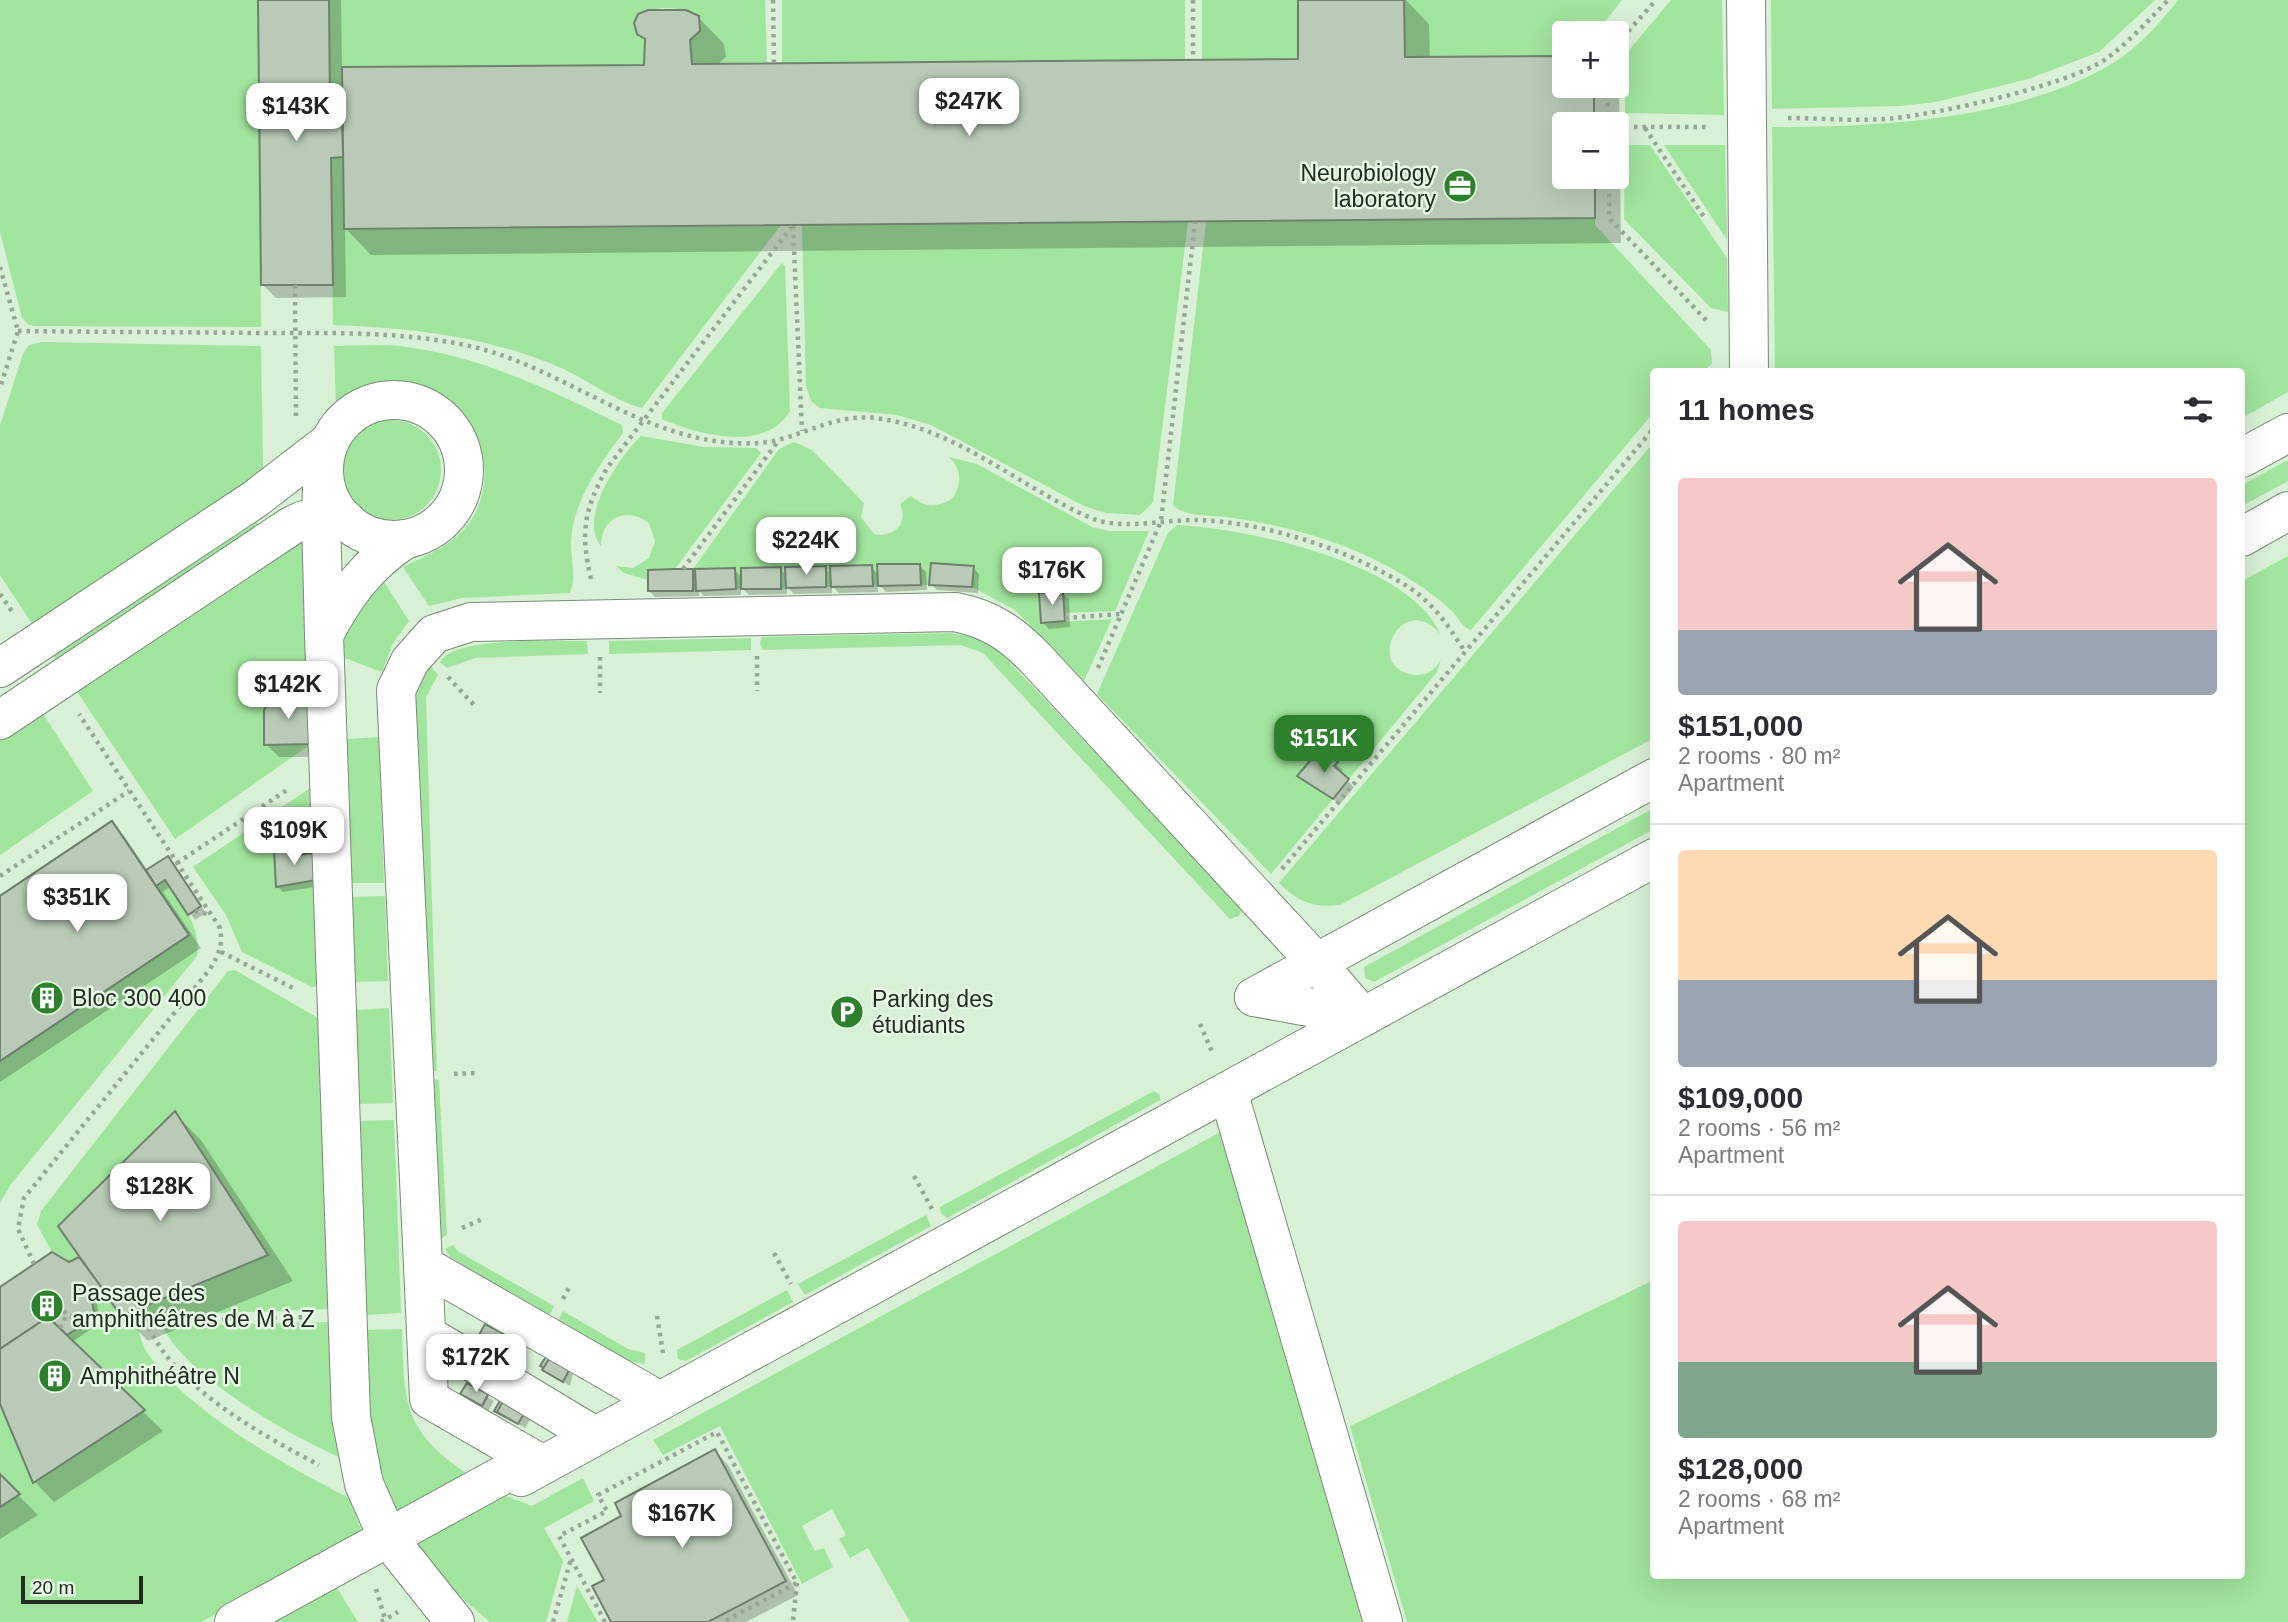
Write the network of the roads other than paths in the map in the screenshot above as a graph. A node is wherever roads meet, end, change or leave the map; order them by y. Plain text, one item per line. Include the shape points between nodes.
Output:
1 (1746, 0) edge
2 (1749, 368) edge
3 (2288, 433) edge
4 (326, 453) junction
5 (2245, 456) edge
6 (2288, 511) edge
7 (333, 518) junction
8 (2245, 535) edge
9 (406, 539) junction
10 (324, 635) junction
11 (0, 668) edge
12 (0, 720) edge
13 (1650, 780) edge
14 (1650, 860) edge
15 (1316, 962) junction
16 (1363, 1017) junction
17 (1228, 1091) junction
18 (423, 1265) junction
19 (427, 1335) junction
20 (660, 1401) junction
21 (595, 1436) junction
22 (542, 1465) junction
23 (388, 1538) junction
24 (234, 1622) edge
25 (454, 1622) edge
26 (1383, 1622) edge

1 - 2 lane
3 - 5 lane
4 - 7 lane via 326,487
4 - 9 lane via 341,423 358,409 379,402 401,400 422,406 441,419 455,435 463,456 457,500 445,518
4 - 11 lane
6 - 8 lane
7 - 9 lane via 369,535
7 - 10 lane
7 - 12 lane via 306,518 291,526
9 - 10 lane via 362,575
10 - 23 lane via 351,1418 364,1484
13 - 15 lane
14 - 16 lane
15 - 16 lane
15 - 16 lane via 1254,997
15 - 18 lane via 1019,641 978,616 955,612 471,622 434,634 410,661 396,690
16 - 17 lane
17 - 20 lane
17 - 26 lane
18 - 19 lane
18 - 20 lane
19 - 21 lane
19 - 22 lane via 429,1399
20 - 21 lane
21 - 22 lane
22 - 23 lane via 521,1477 510,1471
23 - 24 lane
23 - 25 lane

